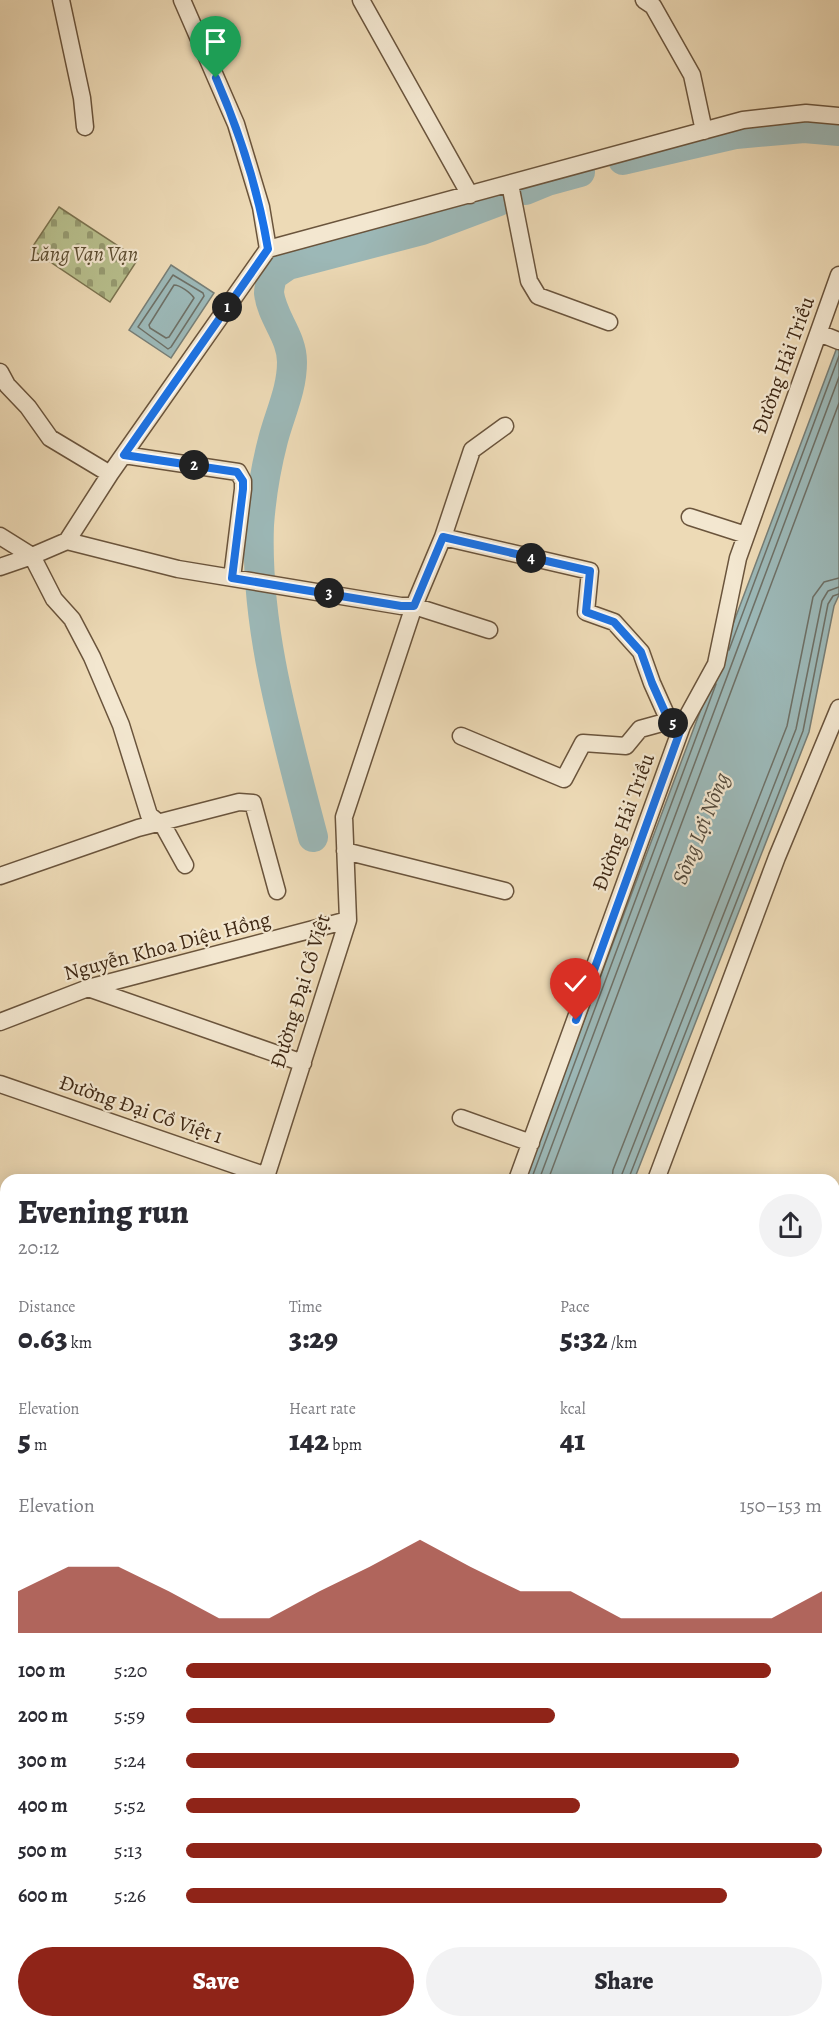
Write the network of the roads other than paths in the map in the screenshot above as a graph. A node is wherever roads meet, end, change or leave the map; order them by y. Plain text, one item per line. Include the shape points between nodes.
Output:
1 (61, 0) edge
2 (182, 0) edge
3 (361, 0) edge
4 (654, 2) edge
5 (839, 116) edge
6 (85, 127) dead end
7 (704, 131) junction
8 (510, 184) junction
9 (470, 195) junction
10 (268, 249) junction
11 (839, 275) edge
12 (609, 322) dead end
13 (819, 333) junction
14 (837, 340) edge
15 (0, 372) edge
16 (505, 426) dead end
17 (124, 455) junction
18 (111, 474) junction
19 (690, 518) dead end
20 (746, 535) junction
21 (0, 536) edge
22 (443, 537) junction
23 (67, 541) junction
24 (32, 556) junction
25 (0, 567) edge
26 (238, 579) junction
27 (414, 606) junction
28 (489, 630) dead end
29 (839, 708) edge
30 (676, 723) junction
31 (461, 736) dead end
32 (158, 822) junction
33 (345, 851) junction
34 (185, 865) dead end
35 (0, 876) edge
36 (276, 891) dead end
37 (505, 891) dead end
38 (348, 920) junction
39 (88, 988) junction
40 (0, 1022) edge
41 (303, 1063) junction
42 (0, 1084) edge
43 (461, 1118) dead end
44 (531, 1143) junction
45 (255, 1174) edge
46 (267, 1174) edge
47 (519, 1174) edge
48 (658, 1174) edge

1 - 6 street
2 - 10 street via 236,124 261,207
3 - 9 street
4 - 7 street via 692,75
5 - 7 street via 806,113 743,120
7 - 8 street
8 - 9 street
8 - 12 street via 534,292
9 - 10 street
10 - 17 street
11 - 13 street, Đường Hải Triều
13 - 14 street
13 - 20 street, Đường Hải Triều
15 - 18 street via 50,438
16 - 22 street, Đường Đại Cồ Việt via 472,450
17 - 18 street
17 - 26 street via 237,472 243,481
18 - 23 street
19 - 20 street
20 - 30 street, Đường Hải Triều via 716,664
21 - 24 street
22 - 27 street, Đường Đại Cồ Việt
22 - 30 street via 590,571 586,612 614,622 641,652 652,683
23 - 24 street
23 - 26 street via 178,569
24 - 25 street
24 - 32 street via 54,599 72,619 92,657 122,725 149,815
26 - 27 street
27 - 28 street
27 - 33 street, Đường Đại Cồ Việt via 344,817
29 - 48 street via 777,857
30 - 31 street via 640,729 626,746 583,743 564,779
30 - 44 street, Đường Hải Triều
32 - 34 street
32 - 35 street
32 - 36 street via 239,802 254,803
33 - 37 street
33 - 38 street, Đường Đại Cồ Việt
38 - 39 street, Nguyễn Khoa Diệu Hồng
38 - 41 street, Đường Đại Cồ Việt
39 - 40 street, Nguyễn Khoa Diệu Hồng
39 - 41 street
41 - 46 street, Đường Đại Cồ Việt
42 - 45 street, Đường Đại Cồ Việt 1
43 - 44 street
44 - 47 street, Đường Hải Triều

